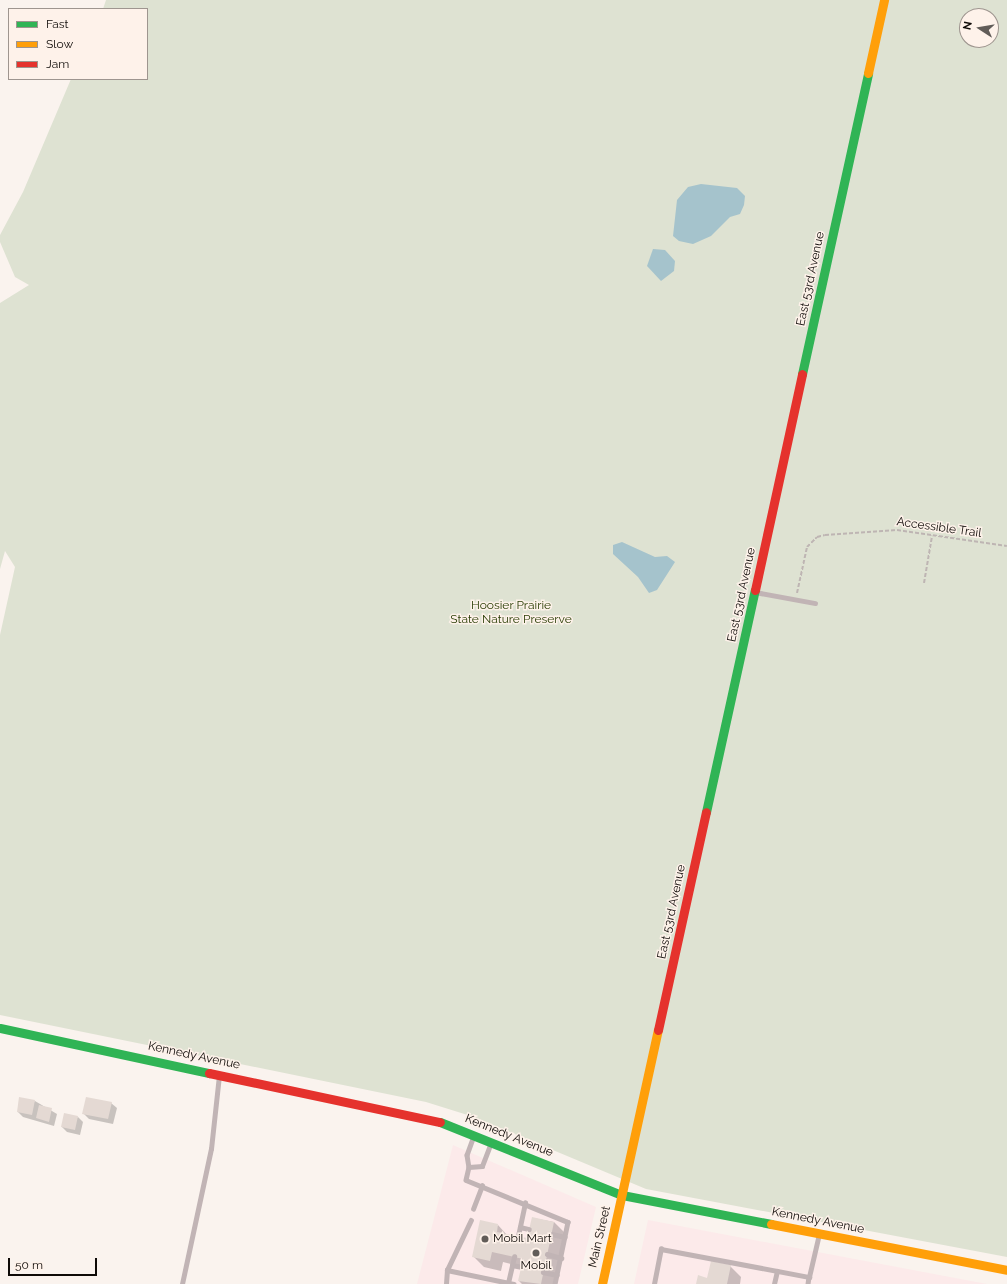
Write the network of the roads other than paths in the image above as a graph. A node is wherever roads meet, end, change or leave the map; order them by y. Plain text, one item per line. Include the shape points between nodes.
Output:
1 (884, 0) edge
2 (755, 592) junction
3 (815, 604) dead end
4 (0, 1028) edge
5 (219, 1074) junction
6 (475, 1134) junction
7 (492, 1141) junction
8 (469, 1166) junction
9 (482, 1186) junction
10 (622, 1195) junction
11 (525, 1204) junction
12 (473, 1209) dead end
13 (471, 1220) dead end
14 (520, 1227) junction
15 (529, 1229) dead end
16 (819, 1233) junction
17 (552, 1234) dead end
18 (518, 1236) dead end
19 (565, 1237) junction
20 (547, 1254) dead end
21 (514, 1257) dead end
22 (561, 1258) junction
23 (512, 1265) junction
24 (522, 1267) dead end
25 (447, 1270) junction
26 (1007, 1270) edge
27 (777, 1271) junction
28 (543, 1272) dead end
29 (557, 1275) junction
30 (809, 1277) junction
31 (511, 1283) edge
32 (182, 1284) edge
33 (446, 1284) edge
34 (555, 1284) edge
35 (602, 1284) edge
36 (654, 1284) edge
37 (774, 1284) edge
38 (808, 1284) edge

1 - 2 street, East 53rd Avenue
2 - 3 lane
2 - 10 street, East 53rd Avenue
4 - 5 street, Kennedy Avenue
5 - 6 street, Kennedy Avenue via 449,1124
5 - 32 lane via 211,1149
6 - 7 street, Kennedy Avenue
6 - 8 lane via 466,1155
7 - 8 lane via 482,1166
7 - 10 street, Kennedy Avenue
8 - 9 lane via 466,1180
9 - 11 lane
9 - 12 lane
10 - 16 street, Kennedy Avenue
10 - 35 street, Main Street
11 - 14 lane
11 - 19 lane via 568,1222
13 - 25 lane
14 - 15 lane
14 - 18 lane
16 - 26 street, Kennedy Avenue
16 - 30 lane
17 - 19 lane
19 - 22 lane
20 - 22 lane
21 - 23 lane
22 - 29 lane
23 - 24 lane
23 - 31 lane
25 - 31 lane
25 - 33 lane
27 - 30 lane
27 - 36 lane via 661,1249
27 - 37 lane
28 - 29 lane
29 - 34 lane
30 - 38 lane

